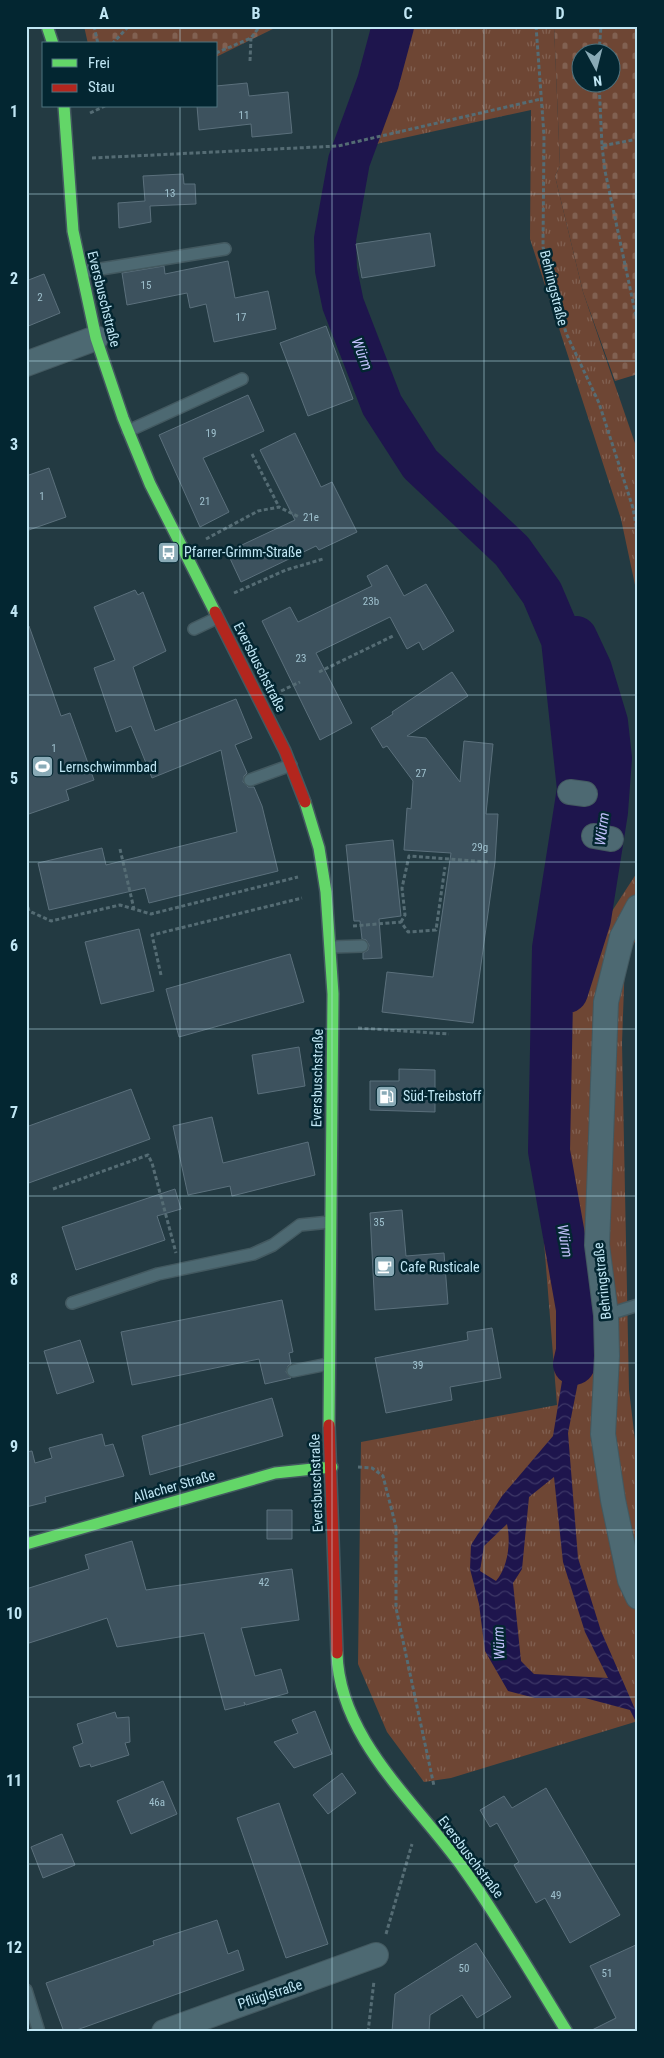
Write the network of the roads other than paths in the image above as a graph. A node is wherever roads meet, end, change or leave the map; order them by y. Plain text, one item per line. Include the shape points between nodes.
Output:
1 (47, 26) edge
2 (52, 42) edge
3 (64, 108) edge
4 (226, 249) dead end
5 (81, 272) junction
6 (96, 338) junction
7 (26, 364) edge
8 (242, 379) dead end
9 (128, 431) junction
10 (218, 617) junction
11 (194, 628) dead end
12 (291, 765) junction
13 (250, 780) dead end
14 (638, 907) edge
15 (362, 946) dead end
16 (331, 947) junction
17 (330, 1222) junction
18 (72, 1303) dead end
19 (638, 1305) edge
20 (606, 1315) junction
21 (328, 1364) junction
22 (293, 1371) dead end
23 (332, 1467) junction
24 (26, 1544) edge
25 (638, 1597) edge
26 (376, 1955) road end
27 (26, 1990) edge
28 (39, 2032) edge
29 (164, 2032) edge
30 (567, 2032) edge

1 - 2 main road
3 - 5 main road, Eversbuschstraße via 74,231
4 - 5 lane
5 - 6 main road, Eversbuschstraße
6 - 7 street
6 - 9 main road, Eversbuschstraße
8 - 9 lane
9 - 10 main road, Eversbuschstraße via 150,484
10 - 11 lane
10 - 12 main road, Eversbuschstraße
12 - 13 lane
12 - 16 main road, Eversbuschstraße via 309,812 323,871
14 - 20 street, Behringstraße via 622,937 606,1002 597,1245
15 - 16 lane
16 - 17 main road, Eversbuschstraße
17 - 18 lane via 300,1225 253,1254 180,1268
17 - 21 main road, Eversbuschstraße
19 - 20 lane
20 - 25 street, Behringstraße via 603,1434 630,1580
21 - 22 lane
21 - 23 main road, Eversbuschstraße
23 - 24 main road, Allacher Straße via 275,1473
23 - 30 main road, Eversbuschstraße via 334,1630 340,1682 346,1702 363,1736 494,1912
26 - 29 street, Pflüglstraße
27 - 28 lane

